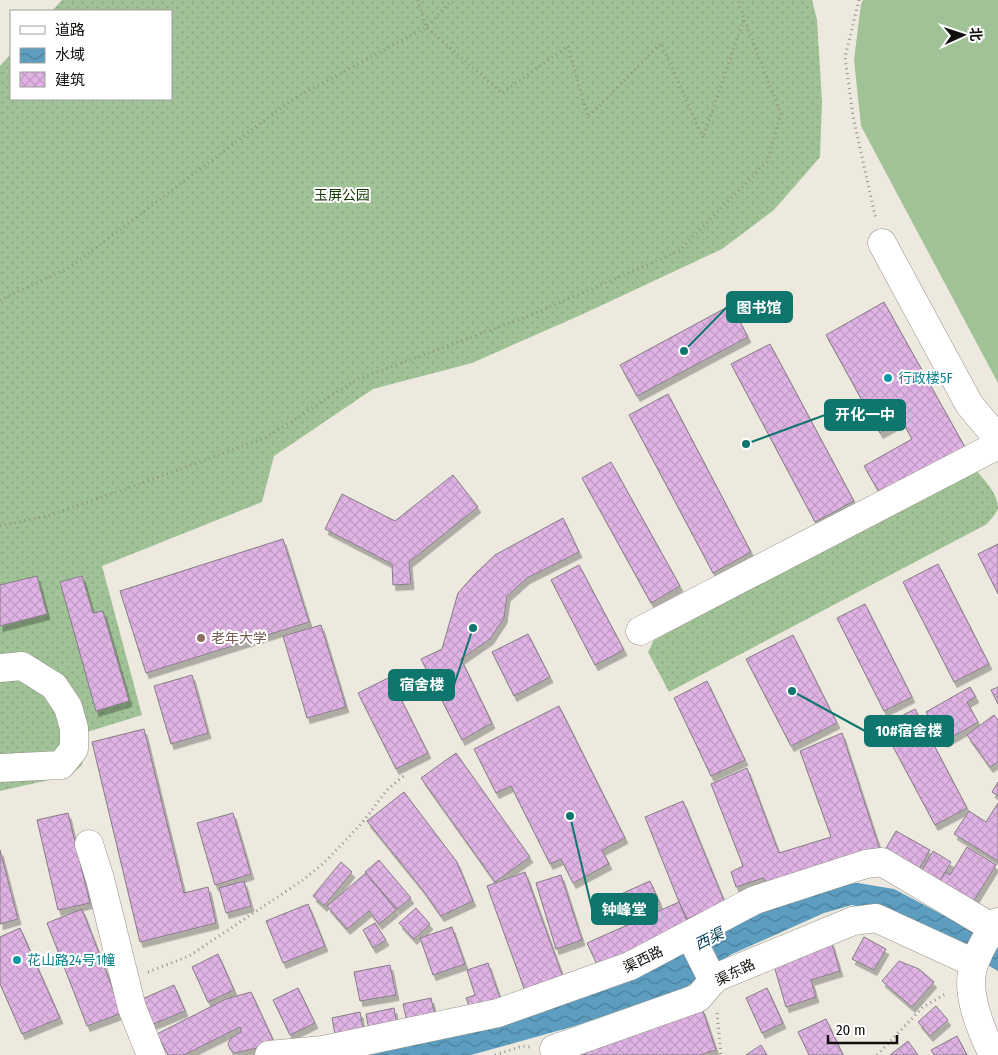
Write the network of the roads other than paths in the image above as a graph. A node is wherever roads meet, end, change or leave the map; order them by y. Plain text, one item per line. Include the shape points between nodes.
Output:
1 (882, 243) road end
2 (998, 439) edge
3 (998, 446) edge
4 (640, 631) dead end
5 (0, 668) edge
6 (0, 768) edge
7 (89, 844) dead end
8 (996, 925) edge
9 (690, 934) junction
10 (973, 976) junction
11 (713, 981) junction
12 (554, 1049) road end
13 (151, 1055) edge
14 (268, 1055) edge
15 (993, 1055) edge

1 - 2 street via 969,404
3 - 4 street
5 - 6 street via 22,666 54,686 68,707 74,728 74,748 61,765
7 - 13 street via 132,1008
8 - 9 street, 渠西路 via 882,862 866,864 755,900
8 - 10 street
9 - 11 street
9 - 14 street, 渠西路 via 630,966 498,1013 323,1050
10 - 11 street, 渠东路 via 876,918 853,921
10 - 15 street via 977,1018
11 - 12 street, 渠东路 via 698,998

